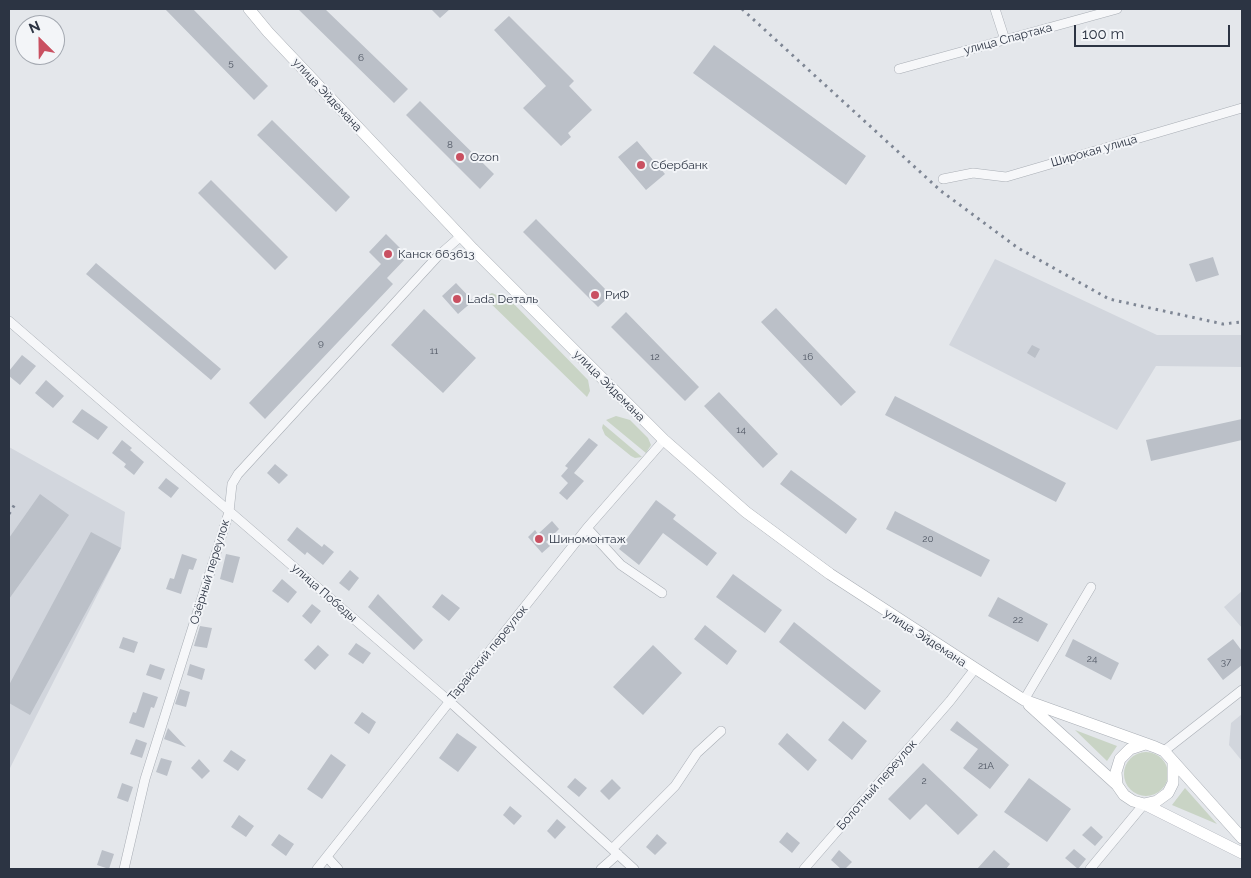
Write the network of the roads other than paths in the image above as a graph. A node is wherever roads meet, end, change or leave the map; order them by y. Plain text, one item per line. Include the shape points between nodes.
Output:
1 (249, 9) edge
2 (995, 9) edge
3 (1117, 9) edge
4 (1005, 40) junction
5 (899, 68) dead end
6 (1242, 108) edge
7 (943, 179) dead end
8 (460, 236) junction
9 (9, 321) edge
10 (664, 440) junction
11 (229, 512) junction
12 (587, 528) junction
13 (1091, 587) dead end
14 (662, 593) dead end
15 (974, 670) junction
16 (1242, 690) edge
17 (1024, 700) junction
18 (449, 701) junction
19 (722, 731) dead end
20 (1144, 744) junction
21 (1164, 751) junction
22 (1173, 761) junction
23 (1117, 785) junction
24 (1144, 804) junction
25 (1242, 838) edge
26 (615, 852) junction
27 (1242, 853) edge
28 (327, 857) junction
29 (124, 869) edge
30 (317, 869) edge
31 (338, 869) edge
32 (601, 869) edge
33 (634, 869) edge
34 (804, 869) edge
35 (1090, 869) edge

1 - 8 main road, улица Эйдемана
2 - 4 street
3 - 4 street, улица Спартака
4 - 5 street, улица Спартака
6 - 7 street, Широкая улица via 1006,177 973,174
8 - 10 main road, улица Эйдемана
8 - 11 street, Озёрный переулок via 238,474 229,493
9 - 11 street, улица Победы
10 - 12 street, Тарайский переулок
10 - 15 main road, улица Эйдемана via 746,512 830,574
11 - 18 street, улица Победы
11 - 29 street, Озёрный переулок via 145,779
12 - 14 street via 621,565
12 - 18 street, Тарайский переулок
13 - 17 street
15 - 17 main road, улица Эйдемана
15 - 34 street, Болотный переулок
16 - 21 street
17 - 20 main road
17 - 23 main road
18 - 26 street, улица Победы
18 - 28 street, Тарайский переулок
19 - 26 street via 697,753 675,786
20 - 21 main road
20 - 23 main road via 1130,749 1120,759
21 - 22 main road
22 - 24 main road via 1173,783 1168,793 1157,801
22 - 25 main road
23 - 24 main road via 1124,795
24 - 27 main road
24 - 35 street
26 - 32 street
26 - 33 street, улица Победы
28 - 30 street, Тарайский переулок
28 - 31 street

